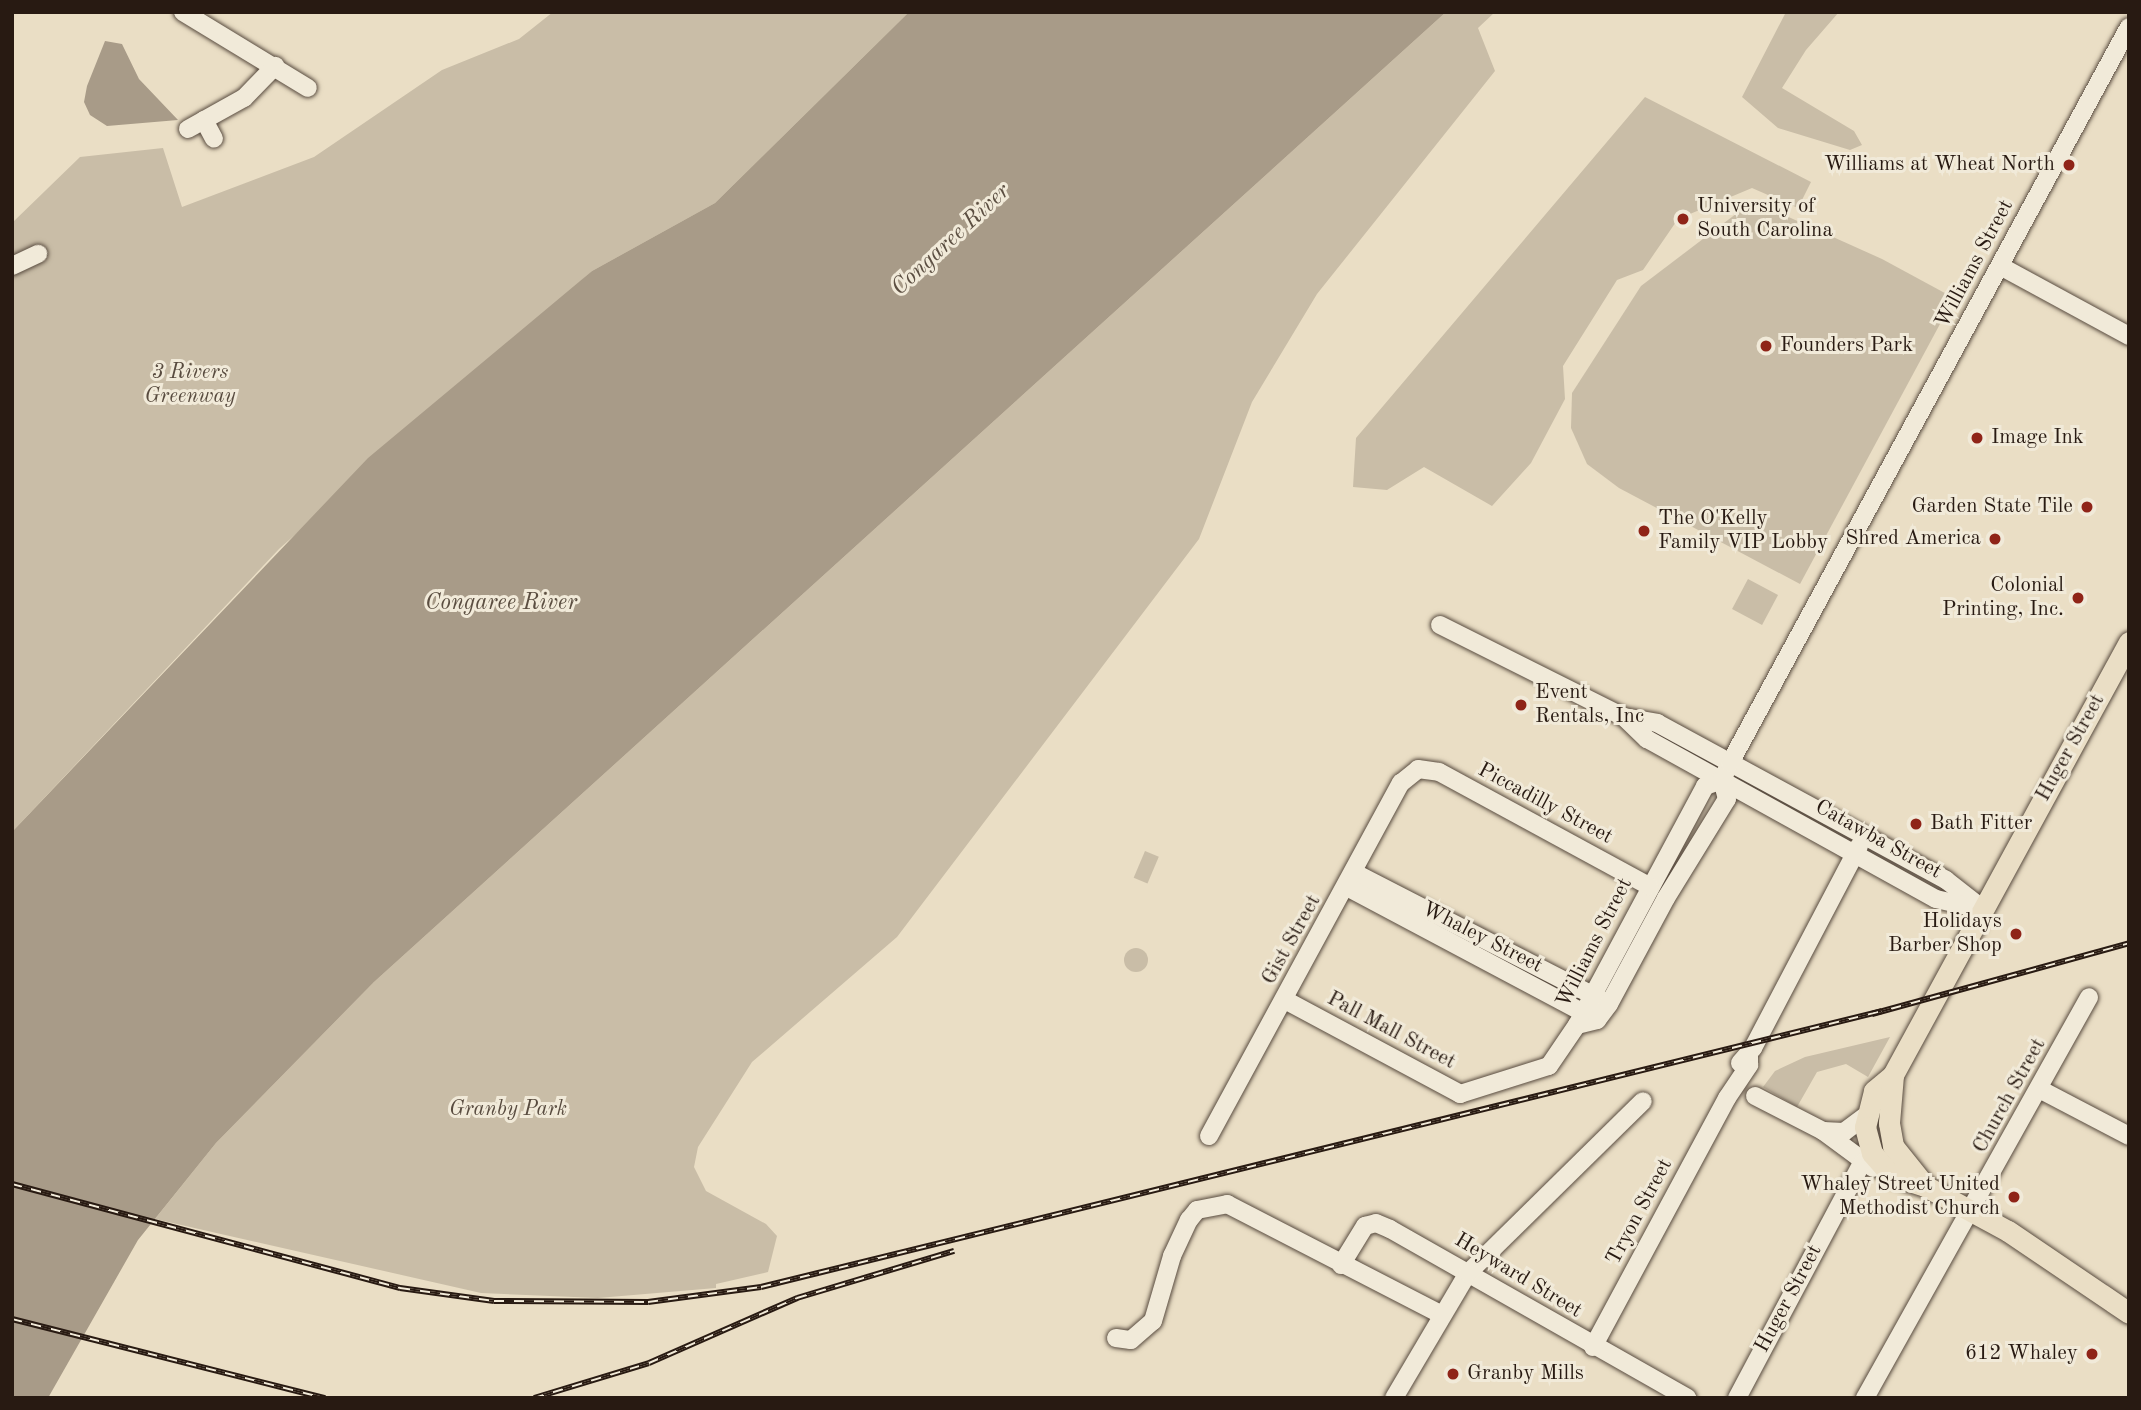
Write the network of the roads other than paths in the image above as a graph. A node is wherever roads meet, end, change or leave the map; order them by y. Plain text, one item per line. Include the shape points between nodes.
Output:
1 (183, 12) edge
2 (2129, 27) edge
3 (275, 66) junction
4 (308, 88) dead end
5 (214, 139) dead end
6 (38, 254) dead end
7 (12, 266) edge
8 (2000, 266) junction
9 (2129, 336) edge
10 (1440, 625) dead end
11 (2129, 642) edge
12 (1625, 717) junction
13 (1730, 763) junction
14 (1418, 769) joint
15 (1722, 780) junction
16 (1865, 836) junction
17 (1855, 854) junction
18 (1351, 880) junction
19 (1649, 886) junction
20 (1983, 909) junction
21 (1591, 993) junction
22 (2089, 997) dead end
23 (1285, 1000) junction
24 (1609, 1004) junction
25 (1585, 1019) junction
26 (1893, 1075) junction
27 (2041, 1090) junction
28 (1755, 1096) dead end
29 (1643, 1101) dead end
30 (1889, 1115) junction
31 (1865, 1116) junction
32 (1209, 1136) dead end
33 (2129, 1136) edge
34 (1866, 1137) junction
35 (1829, 1138) junction
36 (1862, 1163) junction
37 (1891, 1175) junction
38 (1924, 1186) junction
39 (1972, 1211) junction
40 (1341, 1265) junction
41 (1468, 1273) junction
42 (2129, 1313) edge
43 (1440, 1314) junction
44 (1116, 1338) dead end
45 (1593, 1347) junction
46 (1394, 1398) edge
47 (1687, 1398) edge
48 (1737, 1398) edge
49 (1865, 1398) edge

1 - 3 street via 205,30
2 - 8 street, Williams Street
3 - 4 street
3 - 5 street via 244,98 196,125
6 - 7 street
8 - 9 street
8 - 13 street, Williams Street
10 - 12 street, Catawba Street
11 - 20 main road, Huger Street
12 - 13 street, Catawba Street via 1657,723
12 - 15 street, Catawba Street via 1647,738
13 - 15 street, Williams Street
13 - 16 street, Catawba Street
14 - 18 street, Gist Street via 1401,783
14 - 19 street, Piccadilly Street via 1438,772
15 - 17 street, Catawba Street
15 - 19 street, Williams Street via 1704,786
15 - 24 street, Williams Street via 1727,799
16 - 17 street, Tryon Street
16 - 20 street, Catawba Street via 1946,880
17 - 20 street, Catawba Street via 1936,899
17 - 45 street, Tryon Street via 1749,1056 1725,1090 1727,1098
18 - 21 street, Whaley Street
18 - 23 street, Gist Street
18 - 25 street, Whaley Street
19 - 21 street, Williams Street
20 - 26 main road, Huger Street
21 - 24 street, Whaley Street
21 - 25 street, Williams Street
22 - 27 street, Church Street
23 - 25 street, Pall Mall Street via 1460,1094 1549,1066
23 - 32 street, Gist Street
24 - 25 street, Williams Street
26 - 30 main road
26 - 31 main road via 1874,1091
27 - 33 street
27 - 39 street, Church Street
28 - 35 street
29 - 41 street
30 - 34 street
30 - 38 main road via 1893,1146
31 - 34 main road
31 - 35 street
34 - 35 street
34 - 37 main road via 1876,1162
35 - 36 street
36 - 37 street
36 - 48 street, Huger Street
37 - 38 main road
38 - 39 main road
39 - 42 main road via 2056,1260
39 - 49 street, Church Street
40 - 41 street, Heyward Street via 1355,1236 1376,1223
40 - 43 street
40 - 44 street via 1242,1209 1227,1204 1197,1210 1171,1256 1153,1321 1130,1340
41 - 43 street
41 - 45 street, Heyward Street
43 - 46 street
45 - 47 street, Heyward Street

